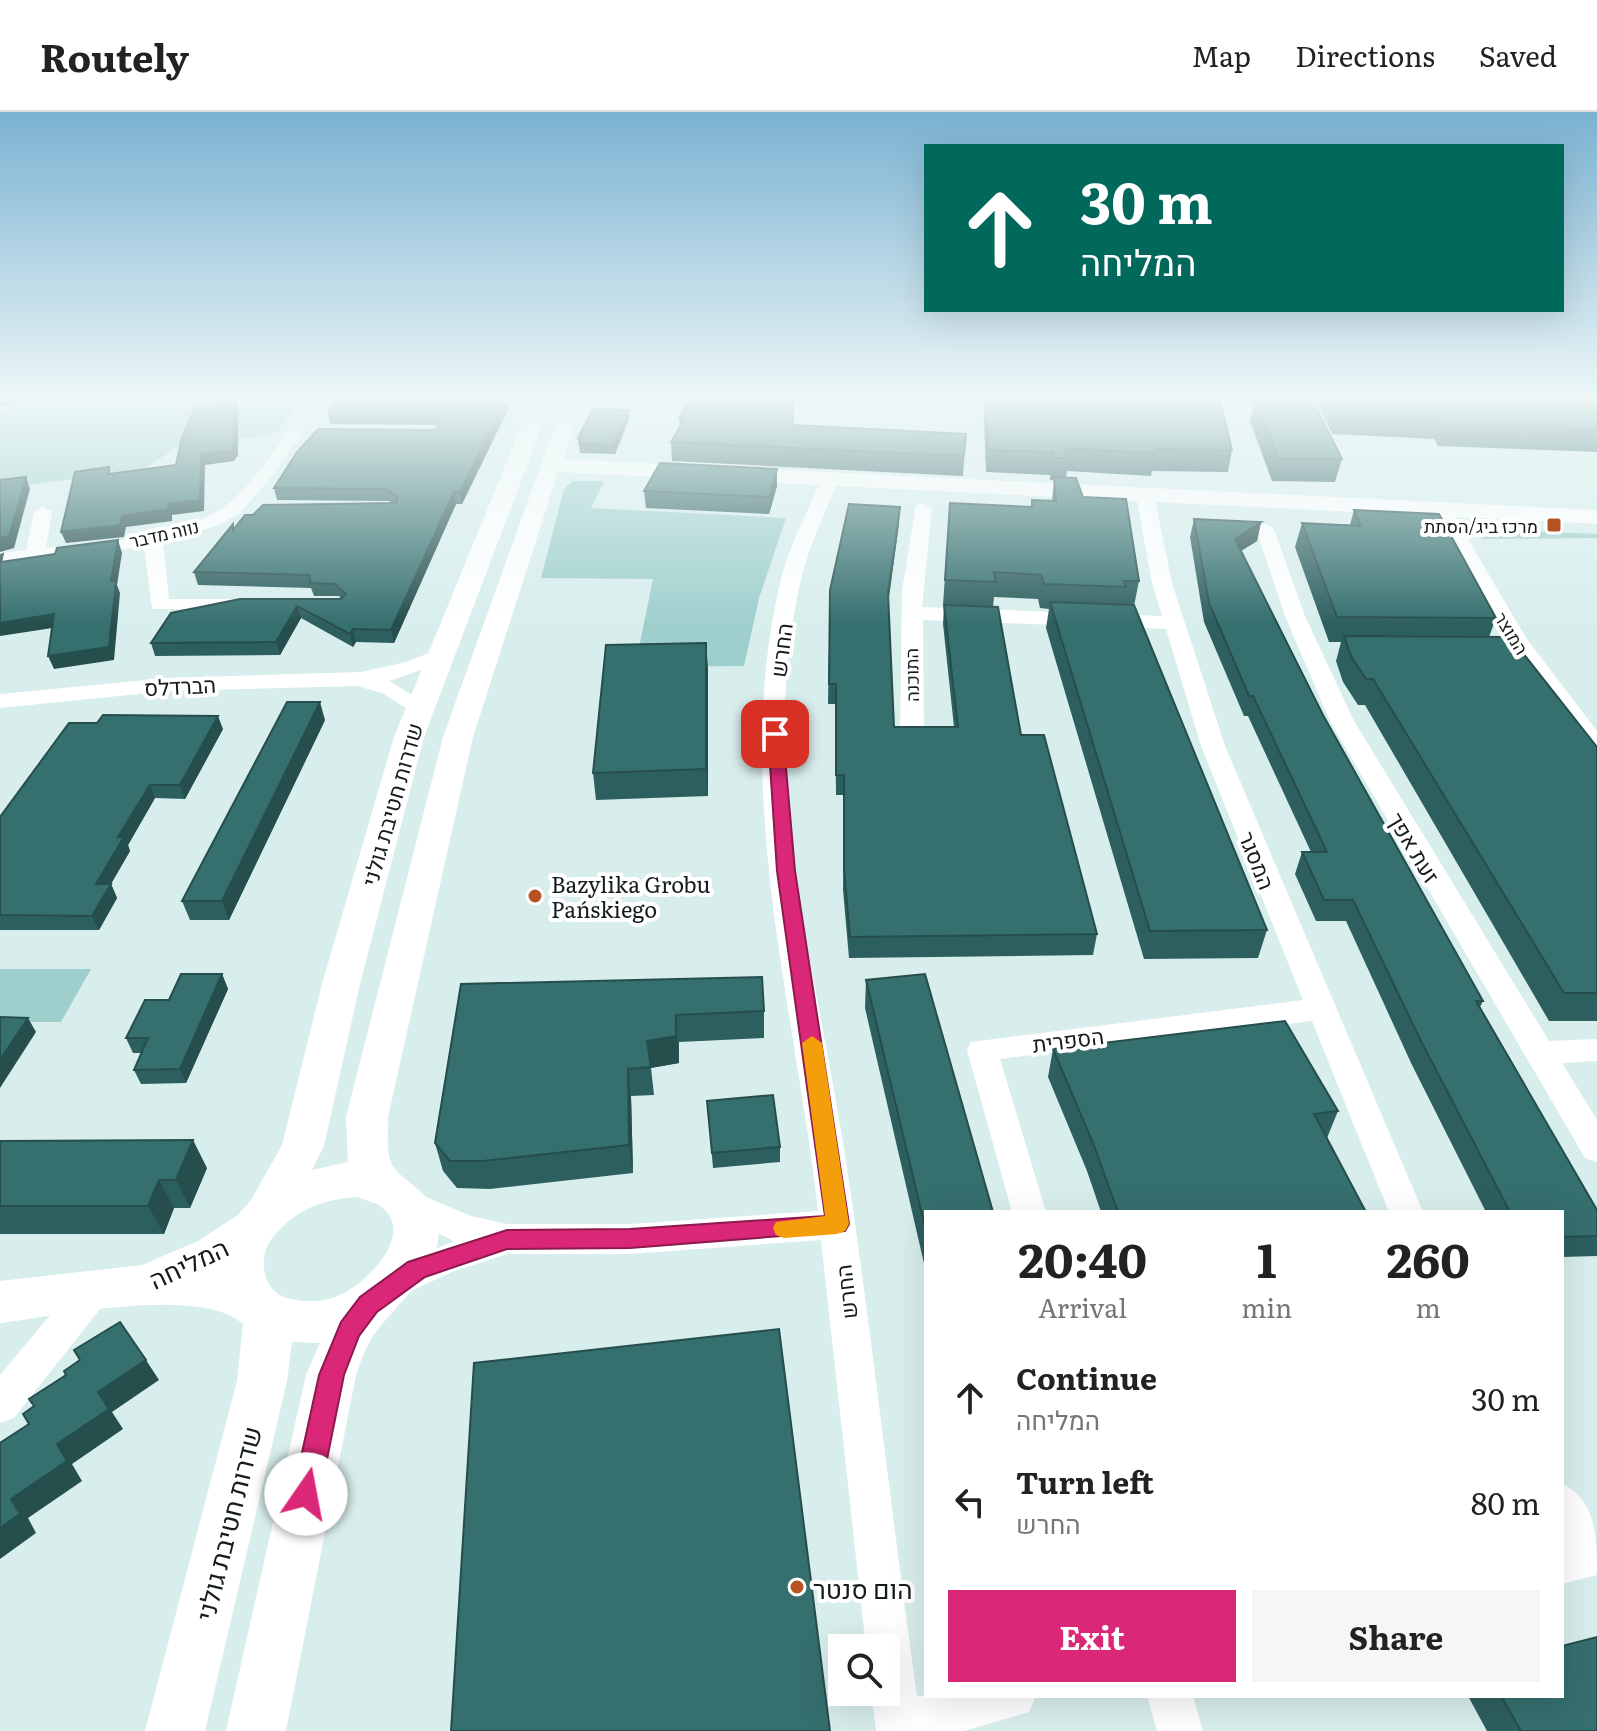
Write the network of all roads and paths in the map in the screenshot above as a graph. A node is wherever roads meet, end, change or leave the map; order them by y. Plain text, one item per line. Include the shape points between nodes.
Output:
1 (265, 473) edge
2 (513, 473) edge
3 (546, 473) edge
4 (690, 473) edge
5 (830, 480) junction
6 (1145, 495) junction
7 (234, 508) junction
8 (265, 508) edge
9 (923, 509) dead end
10 (1442, 510) junction
11 (43, 512) dead end
12 (1597, 517) edge
13 (1265, 529) dead end
14 (153, 538) junction
15 (35, 554) junction
16 (0, 559) edge
17 (263, 605) edge
18 (911, 613) junction
19 (1173, 623) junction
20 (1310, 651) junction
21 (1340, 651) dead end
22 (1494, 654) edge
23 (1525, 654) junction
24 (439, 656) junction
25 (361, 680) junction
26 (0, 701) edge
27 (419, 709) junction
28 (912, 737) edge
29 (1597, 747) edge
30 (1321, 1009) junction
31 (1597, 1050) edge
32 (1537, 1053) junction
33 (1597, 1149) edge
34 (397, 1195) junction
35 (1028, 1210) edge
36 (1405, 1210) edge
37 (261, 1221) junction
38 (837, 1224) junction
39 (507, 1239) junction
40 (104, 1292) junction
41 (382, 1294) junction
42 (0, 1302) edge
43 (257, 1305) junction
44 (0, 1405) edge
45 (1564, 1510) edge
46 (1584, 1558) edge
47 (1006, 1698) edge
48 (1171, 1698) edge
49 (899, 1727) edge
50 (175, 1731) edge
51 (256, 1731) edge
52 (1180, 1731) edge

1 - 7 street, נווה מדבר
2 - 24 street, שדרות חטיבת גולני
3 - 34 street, שדרות חטיבת גולני via 458,737 367,1117 369,1161 376,1178
4 - 5 street
5 - 6 street
5 - 38 street, החרש via 789,587 774,710 786,871
6 - 10 street
6 - 19 street, המסגר
7 - 8 street
7 - 14 street, נווה מדבר via 205,524
9 - 18 street, התוכנה
10 - 12 street
10 - 23 street, המוצר
11 - 15 street
13 - 20 street, זעת אפך
14 - 15 street, נווה מדבר
14 - 17 street via 159,605
15 - 16 street, נווה מדבר
18 - 19 street
18 - 28 street, התוכנה
19 - 30 street, המסגר via 1230,792
20 - 21 street
20 - 32 street, זעת אפך via 1365,763
22 - 23 street
23 - 29 street, המוצר
24 - 25 street, הברדלס via 398,673
24 - 27 street, שדרות חטיבת גולני
25 - 26 street, הברדלס via 177,684
25 - 27 street, הברדלס via 390,688
27 - 37 street, שדרות חטיבת גולני via 348,958 303,1146
30 - 35 street, הספרית via 982,1050
30 - 36 street, המסגר
31 - 32 street
32 - 33 street, זעת אפך
34 - 37 street via 359,1179 326,1182 293,1194
34 - 39 street via 466,1230
34 - 41 street via 416,1227 416,1241 413,1255
37 - 40 street, המליחה via 183,1270
37 - 43 street via 240,1269
38 - 39 street via 630,1239
38 - 49 street, החרש
39 - 41 street via 444,1259
40 - 42 street, המליחה
40 - 43 street, המליחה via 196,1288
40 - 44 street
41 - 43 street via 352,1314 315,1323 282,1320
41 - 51 street via 350,1329 331,1375
43 - 50 street, שדרות חטיבת גולני via 268,1342 262,1381
45 - 46 street
47 - 49 street
48 - 52 street

